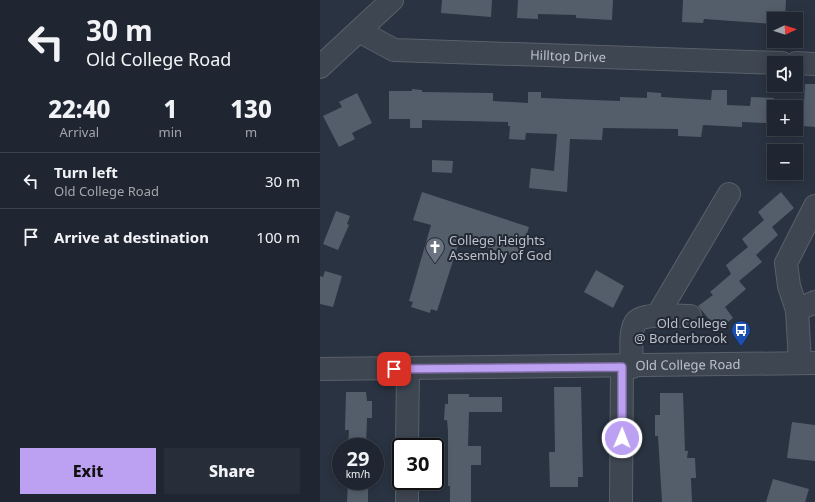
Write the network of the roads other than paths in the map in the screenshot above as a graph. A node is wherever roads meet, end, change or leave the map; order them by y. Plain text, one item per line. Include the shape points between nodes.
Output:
1 (392, 0) edge
2 (359, 31) junction
3 (767, 62) edge
4 (803, 63) edge
5 (815, 64) edge
6 (320, 67) edge
7 (729, 194) dead end
8 (815, 206) edge
9 (806, 306) edge
10 (657, 316) junction
11 (690, 316) dead end
12 (808, 363) edge
13 (627, 367) junction
14 (320, 369) edge
15 (408, 369) junction
16 (407, 438) edge
17 (407, 490) edge
18 (407, 502) edge
19 (621, 502) edge

1 - 2 street
2 - 3 street, Hilltop Drive via 394,50
2 - 6 street
4 - 5 street
7 - 10 street
8 - 9 street via 786,263 789,286
9 - 12 street
10 - 11 street
10 - 13 street via 642,317 635,322
12 - 13 street, Old College Road
13 - 15 street, Old College Road
13 - 19 street
14 - 15 street, Old College Road
15 - 16 street
17 - 18 street

